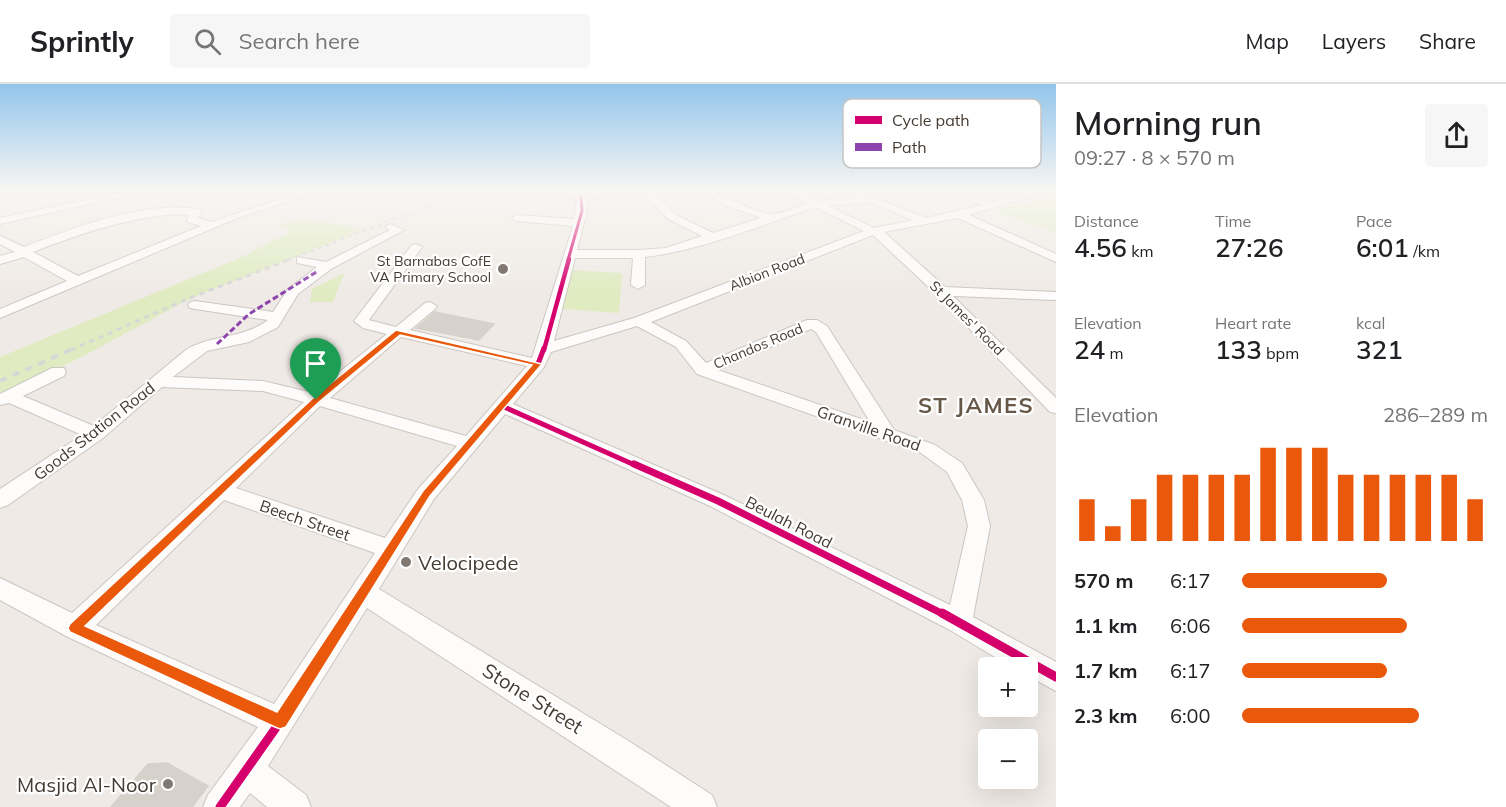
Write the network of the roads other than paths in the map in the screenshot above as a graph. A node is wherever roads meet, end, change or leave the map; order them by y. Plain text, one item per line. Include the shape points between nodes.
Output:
1 (578, 223) edge
2 (104, 224) edge
3 (207, 224) edge
4 (215, 224) edge
5 (685, 224) edge
6 (755, 224) edge
7 (858, 224) edge
8 (910, 224) edge
9 (979, 224) edge
10 (212, 225) junction
11 (390, 227) dead end
12 (874, 231) junction
13 (714, 238) junction
14 (0, 240) edge
15 (416, 247) dead end
16 (23, 252) junction
17 (569, 254) junction
18 (639, 254) junction
19 (1056, 258) edge
20 (0, 260) edge
21 (301, 260) dead end
22 (327, 266) junction
23 (642, 280) dead end
24 (76, 281) junction
25 (941, 291) junction
26 (1056, 296) edge
27 (195, 305) dead end
28 (430, 306) dead end
29 (0, 314) edge
30 (276, 316) junction
31 (639, 321) junction
32 (399, 332) junction
33 (541, 357) junction
34 (703, 370) junction
35 (58, 372) dead end
36 (158, 382) junction
37 (4, 398) edge
38 (316, 400) junction
39 (502, 406) junction
40 (1056, 408) edge
41 (96, 434) junction
42 (887, 434) junction
43 (468, 443) junction
44 (220, 491) junction
45 (0, 500) edge
46 (391, 549) junction
47 (0, 588) edge
48 (364, 593) junction
49 (959, 622) junction
50 (75, 628) junction
51 (1056, 677) edge
52 (280, 722) junction
53 (247, 770) junction
54 (220, 807) edge
55 (294, 807) edge
56 (700, 807) edge

1 - 17 street
2 - 16 street
3 - 10 street
4 - 10 street
5 - 13 street
6 - 13 street
7 - 12 street, St James' Road
8 - 12 street, Albion Road
9 - 19 street
10 - 24 street
11 - 22 street, Goods Station Road via 399,231
12 - 25 street, St James' Road
12 - 31 street, Albion Road
13 - 18 street
14 - 16 street
15 - 32 street via 361,321
16 - 20 street
16 - 24 street
17 - 18 street
17 - 33 street
18 - 23 street
21 - 22 street
22 - 30 street, Goods Station Road via 293,291
24 - 29 street
25 - 26 street
25 - 40 street, St James' Road
27 - 30 street
28 - 32 street
30 - 36 street, Goods Station Road via 273,324 244,339 202,348
31 - 33 street, Albion Road
31 - 34 street via 681,344
32 - 33 street
32 - 38 street
33 - 39 street
34 - 42 street, Granville Road
34 - 42 street, Chandos Road via 812,323 822,329
35 - 37 street
36 - 38 street via 263,386
36 - 41 street, Goods Station Road
37 - 41 street
38 - 43 street
38 - 44 street
39 - 43 street
39 - 49 street, Beulah Road via 718,501
41 - 45 street, Goods Station Road
42 - 49 street, Granville Road via 928,449 956,468 973,500 979,526
43 - 46 street via 426,494
44 - 46 street, Beech Street
44 - 50 street
46 - 48 street
47 - 50 street
48 - 52 street
48 - 56 street, Stone Street
49 - 51 street, Beulah Road
50 - 52 street
52 - 53 street
53 - 54 street
53 - 55 street

